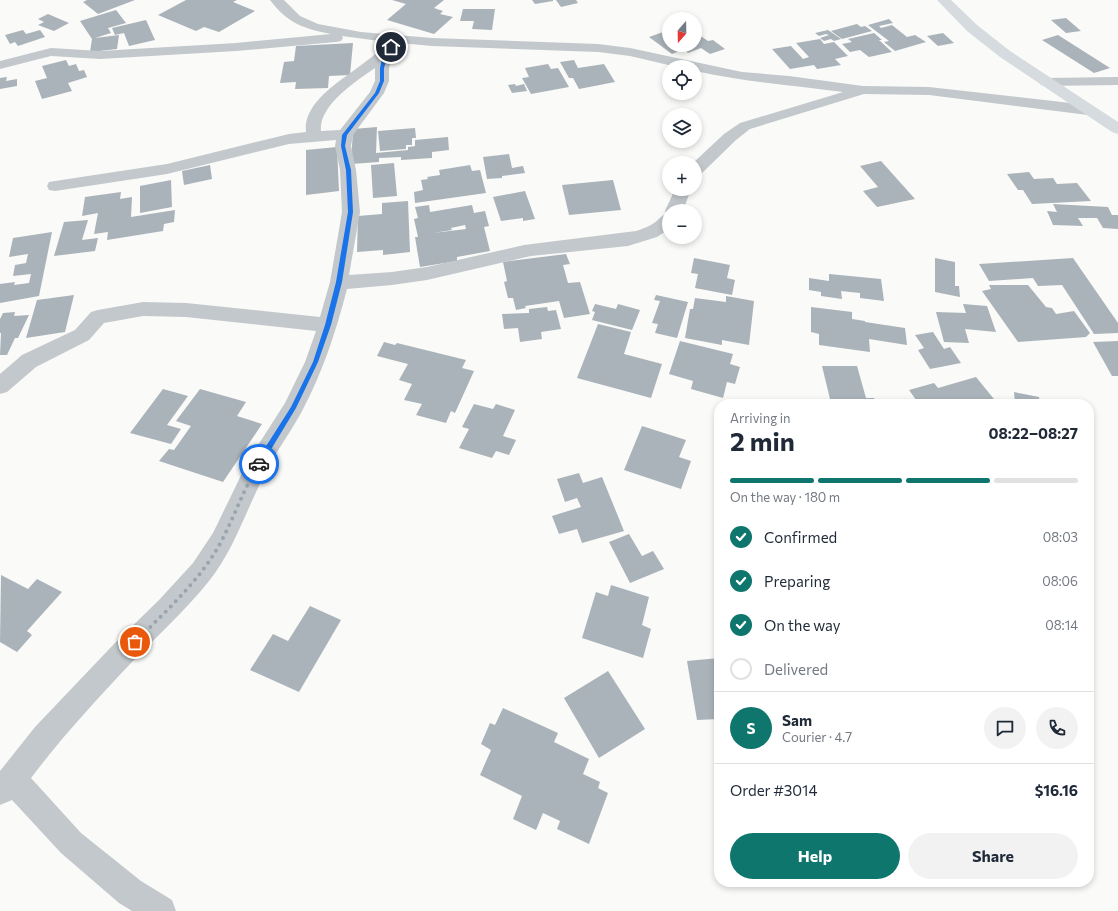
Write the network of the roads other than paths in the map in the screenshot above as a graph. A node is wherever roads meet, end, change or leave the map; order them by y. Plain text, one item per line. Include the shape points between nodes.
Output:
1 (277, 0) edge
2 (944, 0) edge
3 (361, 36) junction
4 (391, 47) junction
5 (0, 65) edge
6 (1118, 81) edge
7 (1046, 82) junction
8 (863, 90) junction
9 (1088, 110) junction
10 (1118, 129) edge
11 (345, 135) junction
12 (314, 136) junction
13 (702, 163) edge
14 (55, 186) dead end
15 (662, 226) edge
16 (339, 282) junction
17 (328, 325) junction
18 (0, 386) edge
19 (6, 785) edge
20 (161, 911) edge

1 - 3 street via 295,19 314,27
2 - 7 main road via 972,28
3 - 4 street
3 - 5 street via 100,55 51,52
4 - 8 street via 598,48 630,52 742,76
4 - 11 street via 382,68 382,81 377,93
4 - 12 street via 327,99 314,121
6 - 7 street
7 - 9 main road
8 - 9 street via 929,91
8 - 13 street via 744,126
9 - 10 main road
11 - 12 street
11 - 16 street via 343,146 348,170 351,212
12 - 14 street via 167,169
15 - 16 street via 628,240 522,251 417,276
16 - 17 street
17 - 18 street via 179,310 143,309 98,317 82,335 29,361
17 - 19 street via 316,362 293,408 256,468 221,541 202,570 45,737
19 - 20 street via 130,892

